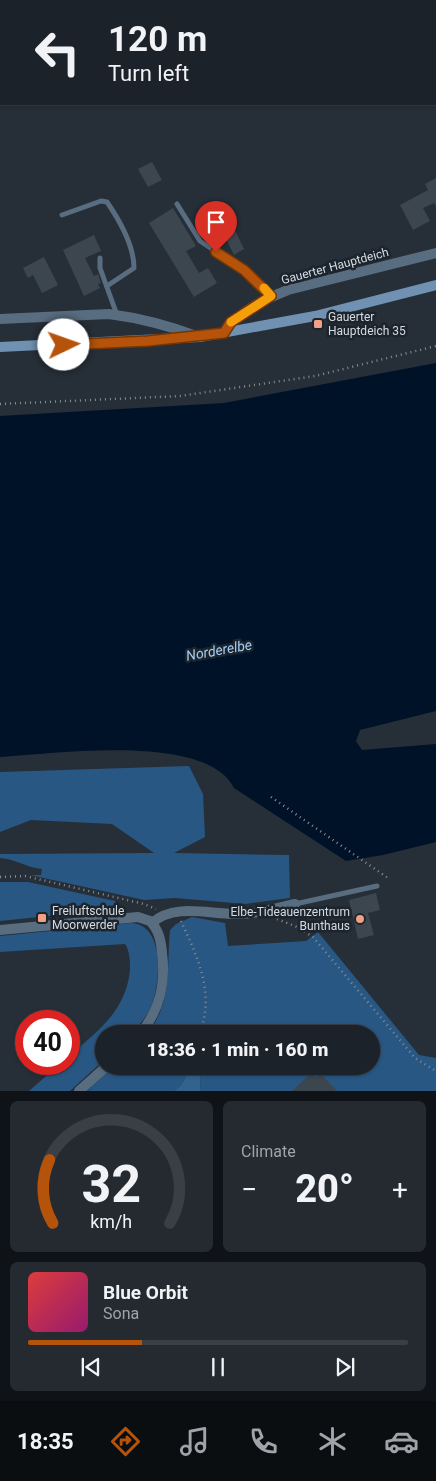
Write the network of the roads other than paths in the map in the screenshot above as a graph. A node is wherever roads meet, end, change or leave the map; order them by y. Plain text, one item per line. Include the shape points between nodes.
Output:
1 (176, 204) dead end
2 (62, 215) dead end
3 (436, 254) edge
4 (100, 258) dead end
5 (436, 285) edge
6 (107, 286) junction
7 (271, 296) junction
8 (118, 315) junction
9 (0, 319) edge
10 (224, 333) junction
11 (200, 337) junction
12 (0, 347) edge
13 (377, 886) dead end
14 (295, 904) joint
15 (152, 923) junction
16 (0, 930) edge
17 (146, 1025) edge
18 (96, 1075) edge
19 (79, 1091) edge

1 - 7 lane via 200,241 244,270
2 - 6 lane via 101,201 107,202 113,211 130,244 134,268
3 - 7 street, Gauerter Hauptdeich
4 - 6 lane
5 - 10 street via 315,316
6 - 8 lane
7 - 10 street, Gauerter Hauptdeich via 231,322
8 - 9 street
8 - 11 street
10 - 11 street
11 - 12 street
13 - 14 lane
14 - 15 street via 235,914 177,912 162,915
15 - 16 street via 138,917
15 - 17 street via 161,942 164,983
18 - 19 street

